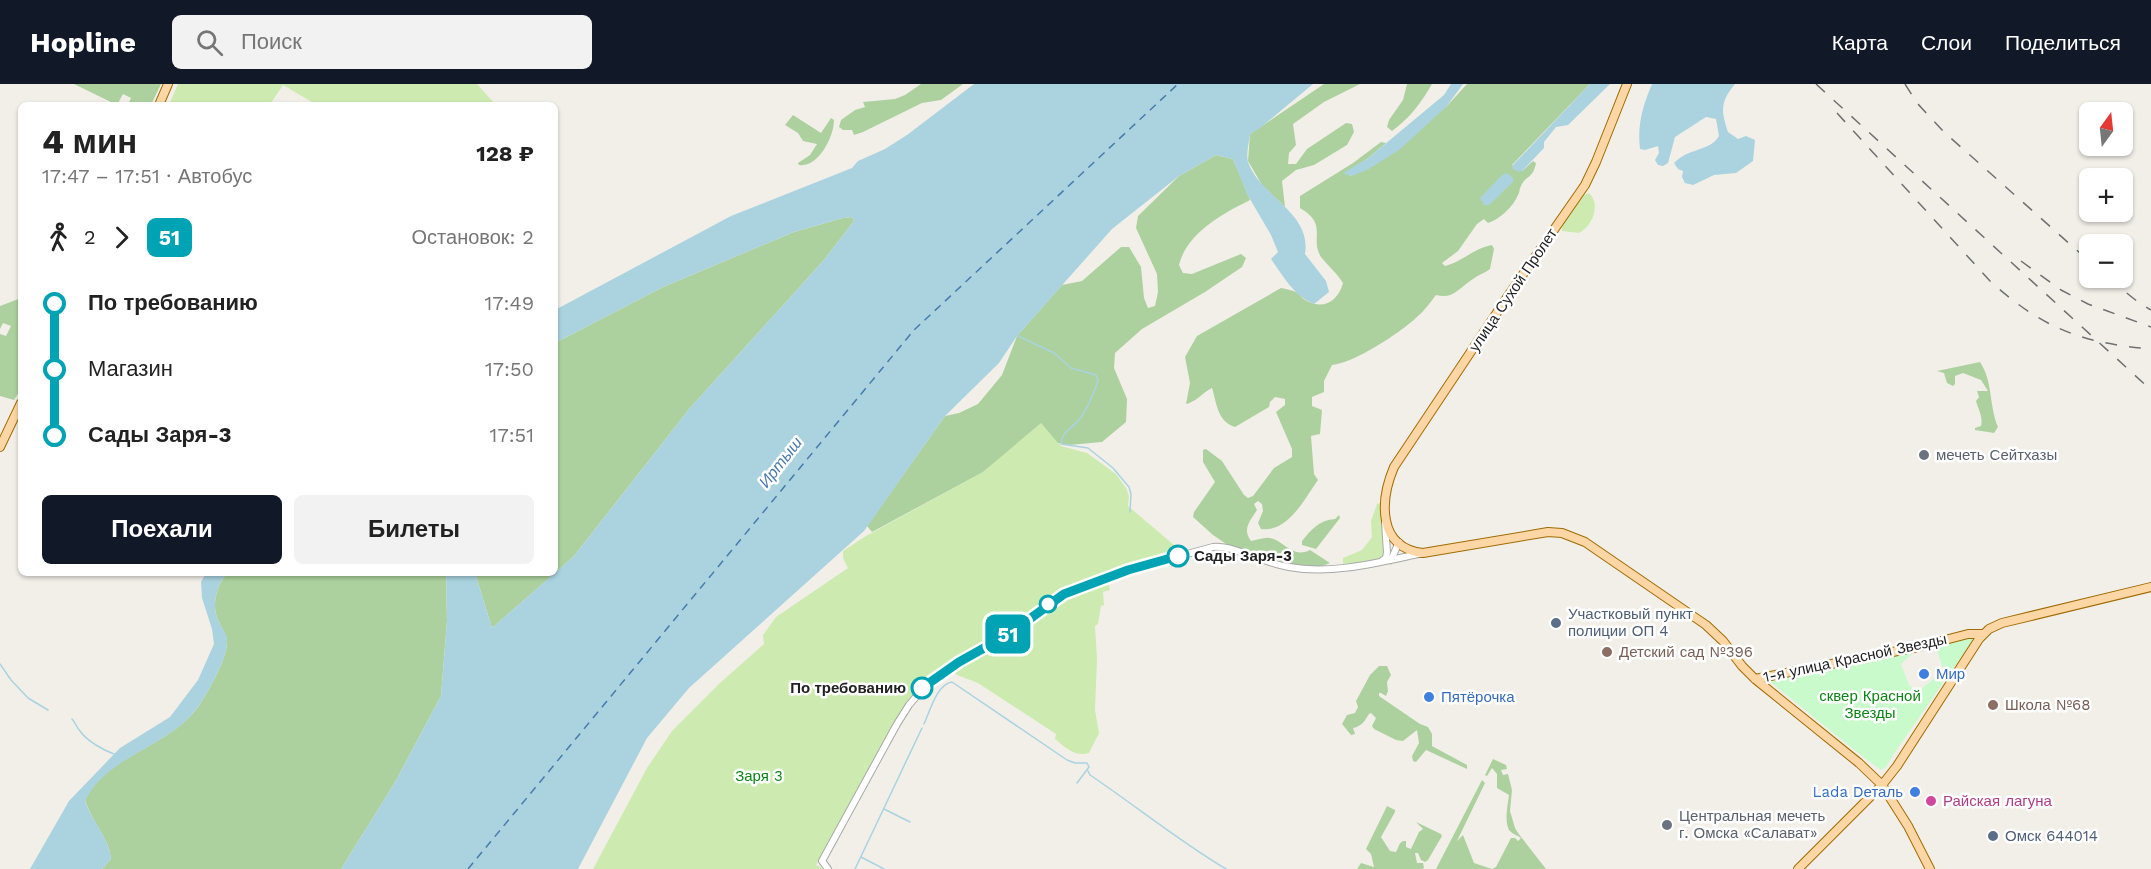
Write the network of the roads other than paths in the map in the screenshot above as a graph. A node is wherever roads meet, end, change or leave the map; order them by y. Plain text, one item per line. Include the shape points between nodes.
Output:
1 (168, 84) edge
2 (1627, 84) edge
3 (160, 102) edge
4 (18, 409) edge
5 (0, 447) edge
6 (1384, 516) junction
7 (1399, 542) junction
8 (1423, 553) junction
9 (1391, 560) junction
10 (1379, 562) junction
11 (2151, 587) edge
12 (1983, 634) junction
13 (1755, 679) junction
14 (1882, 785) junction
15 (828, 869) edge
16 (1798, 869) edge
17 (1930, 869) edge

1 - 3 main road
2 - 6 main road, улица Сухой Пролет via 1585,185 1394,467 1386,489
4 - 5 main road
6 - 7 main road
6 - 10 street via 1387,552
7 - 8 main road
7 - 9 street
8 - 9 street
8 - 13 main road, 1-я улица Красной Звезды via 1548,532 1575,537 1706,625
9 - 10 street
10 - 15 street via 1338,568 1293,568 1213,547 1128,570 1055,598 1009,634 921,689 897,724 822,861
11 - 12 main road, 1-я улица Красной Звезды via 2002,623
12 - 13 main road, 1-я улица Красной Звезды
12 - 14 main road
13 - 14 main road
14 - 16 main road
14 - 17 main road

